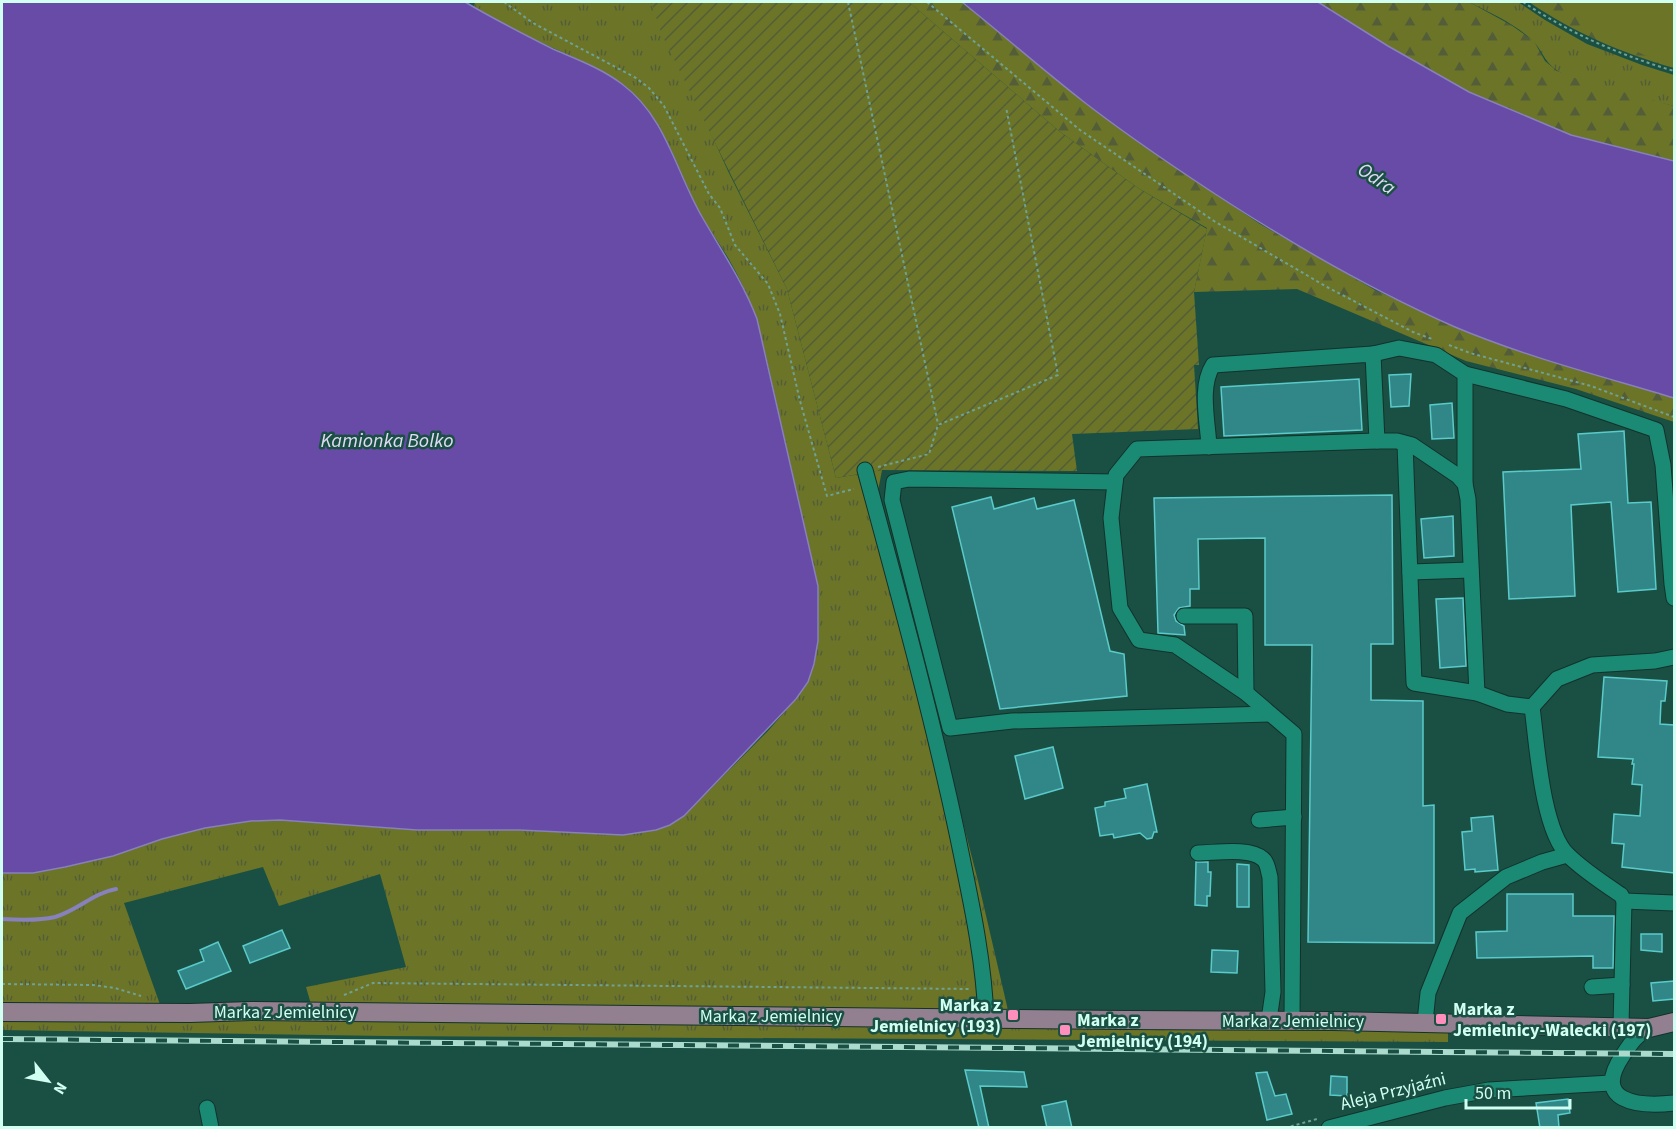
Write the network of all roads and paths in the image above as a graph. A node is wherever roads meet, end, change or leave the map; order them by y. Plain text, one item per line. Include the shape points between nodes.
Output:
1 (504, 2) edge
2 (849, 2) edge
3 (927, 2) edge
4 (1523, 2) edge
5 (1674, 71) edge
6 (1006, 107) dead end
7 (1432, 339) dead end
8 (1442, 342) dead end
9 (1373, 354) junction
10 (1465, 374) junction
11 (1674, 417) edge
12 (938, 425) junction
13 (1377, 441) junction
14 (1405, 444) junction
15 (1209, 447) junction
16 (865, 471) joint
17 (1116, 482) junction
18 (1465, 484) junction
19 (869, 486) junction
20 (1471, 570) junction
21 (1410, 572) junction
22 (1673, 589) edge
23 (1184, 616) dead end
24 (1674, 657) edge
25 (1246, 693) junction
26 (1477, 693) junction
27 (1532, 707) junction
28 (1270, 714) junction
29 (1294, 817) junction
30 (1259, 820) dead end
31 (1198, 854) dead end
32 (1567, 855) junction
33 (1624, 901) junction
34 (1674, 903) edge
35 (2, 984) edge
36 (1622, 985) junction
37 (1592, 987) dead end
38 (985, 989) junction
39 (148, 998) dead end
40 (336, 999) dead end
41 (2, 1012) edge
42 (986, 1019) junction
43 (1269, 1020) junction
44 (1292, 1021) junction
45 (1674, 1022) edge
46 (1425, 1023) junction
47 (1621, 1026) junction
48 (1649, 1028) junction
49 (1611, 1083) junction
50 (1674, 1103) edge
51 (207, 1108) dead end
52 (211, 1128) edge
53 (1329, 1128) edge

1 - 19 path via 533,23 636,78 664,106 720,208 735,245 768,284 826,496
2 - 12 path
3 - 7 path via 1080,130 1214,222 1327,287
4 - 5 path via 1589,41
6 - 12 path via 1058,375
8 - 11 path via 1591,386
9 - 10 street via 1399,348 1436,355
9 - 13 street
9 - 15 street via 1213,365 1206,388
10 - 18 street
10 - 22 street via 1566,399 1656,430 1663,465
12 - 16 path via 928,454
13 - 14 street
13 - 15 street
14 - 18 street
14 - 21 street
15 - 17 street via 1137,449 1116,476
16 - 19 street
17 - 25 street via 1111,518 1120,608 1139,640 1175,645
17 - 28 street via 894,482 892,500 950,728 1012,721
18 - 20 street
19 - 38 street via 946,783
20 - 21 street
20 - 26 street
21 - 26 street via 1414,684
23 - 25 street via 1245,615
24 - 27 street via 1592,665 1557,679
25 - 28 street
26 - 27 street via 1507,704
27 - 32 street via 1544,791 1555,834
28 - 29 street via 1294,734
29 - 30 street
29 - 44 street
31 - 43 street via 1244,852 1257,855 1266,863 1270,877 1273,992
32 - 33 street
32 - 46 street via 1506,877 1460,913 1428,993
33 - 34 street
33 - 36 street
35 - 39 path via 93,985
36 - 37 street
36 - 47 street
38 - 40 path via 373,983
38 - 42 street
41 - 42 main road, Marka z Jemielnicy
42 - 43 main road, Marka z Jemielnicy
43 - 44 main road, Marka z Jemielnicy
44 - 46 main road, Marka z Jemielnicy
45 - 48 main road, Marka z Jemielnicy
46 - 47 main road, Marka z Jemielnicy
47 - 48 main road, Marka z Jemielnicy
48 - 49 street via 1629,1044 1617,1062
49 - 50 street via 1620,1097 1632,1102
49 - 53 street, Aleja Przyjaźni via 1489,1090
51 - 52 street

